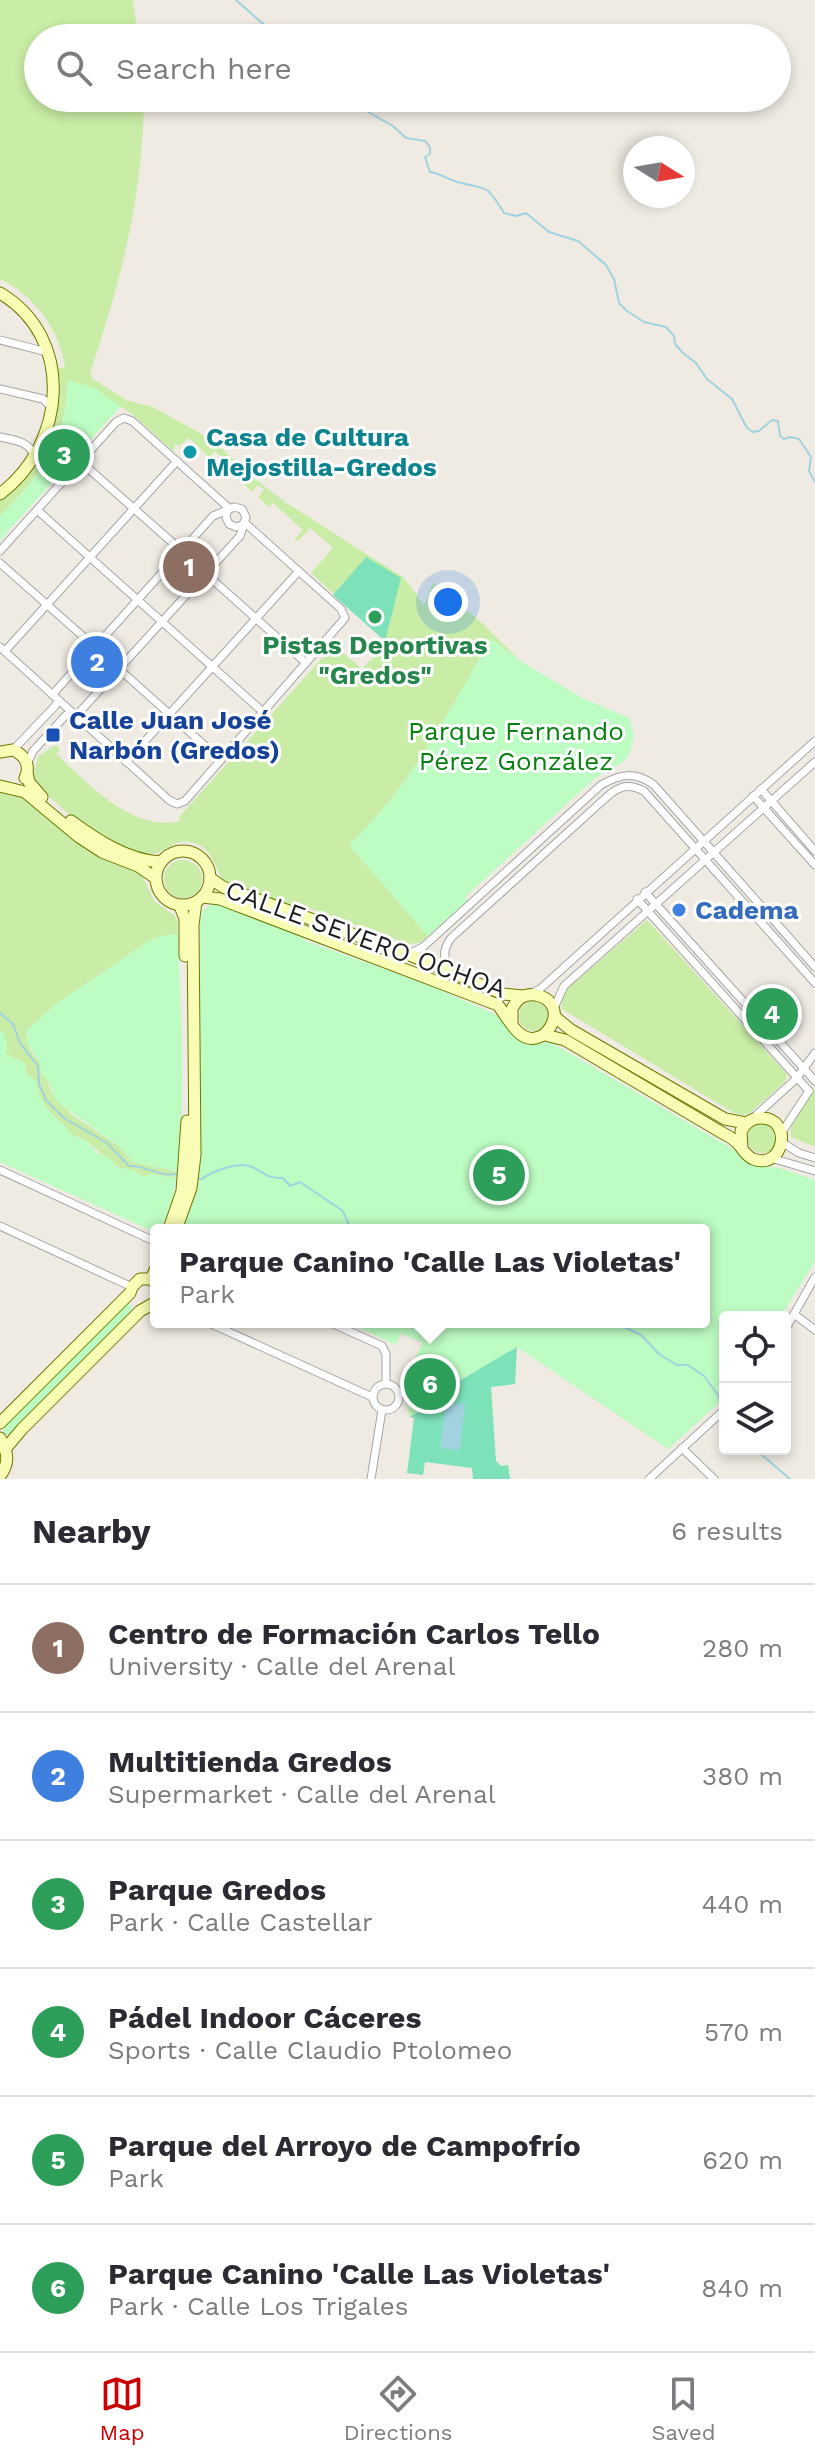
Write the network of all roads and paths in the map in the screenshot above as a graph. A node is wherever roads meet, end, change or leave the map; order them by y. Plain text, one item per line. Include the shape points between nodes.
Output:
1 (0, 293) edge
2 (39, 332) junction
3 (0, 340) edge
4 (30, 347) junction
5 (49, 352) junction
6 (0, 389) edge
7 (52, 409) junction
8 (0, 437) edge
9 (34, 457) junction
10 (177, 461) junction
11 (81, 462) junction
12 (3, 489) edge
13 (134, 509) junction
14 (37, 510) junction
15 (228, 510) junction
16 (243, 523) junction
17 (0, 551) edge
18 (182, 551) junction
19 (90, 557) junction
20 (0, 563) edge
21 (299, 571) junction
22 (206, 574) junction
23 (137, 600) junction
24 (47, 605) junction
25 (256, 618) junction
26 (162, 622) junction
27 (95, 647) junction
28 (2, 649) edge
29 (306, 663) junction
30 (212, 667) junction
31 (119, 669) junction
32 (55, 697) junction
33 (263, 712) junction
34 (170, 714) junction
35 (74, 715) junction
36 (814, 744) edge
37 (4, 751) edge
38 (221, 760) junction
39 (126, 762) junction
40 (815, 762) edge
41 (27, 769) junction
42 (4, 787) edge
43 (761, 789) junction
44 (753, 796) junction
45 (768, 806) junction
46 (703, 840) junction
47 (695, 848) junction
48 (815, 851) edge
49 (716, 852) junction
50 (706, 860) junction
51 (160, 862) junction
52 (815, 865) edge
53 (154, 877) junction
54 (210, 878) junction
55 (645, 892) junction
56 (199, 899) junction
57 (637, 899) junction
58 (656, 904) junction
59 (180, 906) junction
60 (648, 912) junction
61 (407, 954) junction
62 (815, 967) edge
63 (456, 974) junction
64 (815, 983) edge
65 (527, 995) junction
66 (554, 1013) junction
67 (512, 1023) junction
68 (545, 1035) junction
69 (815, 1053) edge
70 (804, 1068) junction
71 (796, 1079) junction
72 (815, 1082) edge
73 (809, 1091) junction
74 (749, 1121) junction
75 (782, 1137) junction
76 (742, 1149) junction
77 (771, 1158) junction
78 (815, 1158) edge
79 (0, 1170) edge
80 (815, 1171) edge
81 (174, 1224) edge
82 (175, 1224) edge
83 (0, 1226) edge
84 (150, 1238) edge
85 (815, 1277) edge
86 (150, 1278) edge
87 (131, 1290) junction
88 (150, 1304) edge
89 (150, 1306) edge
90 (794, 1314) junction
91 (791, 1319) edge
92 (220, 1328) edge
93 (342, 1328) edge
94 (815, 1330) edge
95 (386, 1384) junction
96 (372, 1397) junction
97 (382, 1410) junction
98 (719, 1414) edge
99 (0, 1423) edge
100 (3, 1443) edge
101 (682, 1448) junction
102 (4, 1477) edge
103 (371, 1479) edge
104 (649, 1479) edge
105 (714, 1479) edge

1 - 2 main road
2 - 4 street
2 - 5 main road
3 - 4 street
4 - 5 street
5 - 7 main road
6 - 7 street via 43,399
7 - 9 main road
8 - 9 street via 25,443
9 - 12 main road
10 - 11 street via 124,418
10 - 13 street
10 - 15 street
11 - 13 street
11 - 14 street
13 - 18 street
13 - 19 street
14 - 17 street
14 - 19 street
15 - 16 street via 229,524
15 - 16 street via 242,509
15 - 18 street via 213,516
16 - 21 street
16 - 22 street via 240,536
18 - 23 street
19 - 23 street
19 - 24 street
20 - 24 street
21 - 25 street
21 - 29 street via 346,615
22 - 25 street
22 - 26 street
23 - 26 street
23 - 27 street
24 - 27 street
24 - 28 street
25 - 29 street
25 - 30 street
26 - 30 street
26 - 31 street
27 - 32 street
28 - 32 street
29 - 33 street
30 - 33 street
30 - 34 street
31 - 34 street
31 - 35 street
32 - 35 street
32 - 37 street via 55,706
33 - 38 street
34 - 38 street
34 - 39 street
35 - 39 street
35 - 41 street via 66,715 33,751
36 - 43 street
37 - 41 main road via 23,756
38 - 39 street via 177,804
40 - 45 street
41 - 42 main road via 24,781
41 - 51 main road via 35,791 83,830 121,851
42 - 53 main road via 25,792 79,837
43 - 44 street
43 - 45 street
44 - 45 street
44 - 46 street
45 - 48 street
45 - 49 street
45 - 52 street
46 - 47 street
46 - 49 street
46 - 61 street via 647,780 619,776 601,785 423,947
47 - 50 street
47 - 55 street
47 - 63 street via 644,791 619,787 451,938 444,954
49 - 50 street
49 - 62 street
50 - 58 street
50 - 64 street
51 - 53 main road
51 - 54 main road via 171,853 190,852 203,860
53 - 59 main road via 162,895
54 - 56 main road
54 - 61 main road, CALLE SEVERO OCHOA via 226,889
55 - 57 street
55 - 58 street
56 - 59 main road
56 - 67 main road, CALLE SEVERO OCHOA via 220,899 498,1005
56 - 82 main road via 193,940 195,1155 191,1188
57 - 60 street
57 - 65 street via 540,989
58 - 60 street
58 - 70 street
59 - 81 main road via 185,919 187,1150
60 - 66 street via 564,986
60 - 71 street
61 - 63 main road, CALLE SEVERO OCHOA
63 - 65 main road, CALLE SEVERO OCHOA via 503,994
65 - 66 main road via 544,997
65 - 67 main road via 512,1009
66 - 68 main road
66 - 74 main road via 571,1030 725,1119
67 - 68 main road via 525,1037
68 - 76 main road via 565,1040
69 - 70 street
70 - 71 street
70 - 72 street
71 - 73 street
71 - 74 street
72 - 73 street
73 - 75 street
74 - 75 main road via 764,1117 775,1122
74 - 76 main road via 741,1131
75 - 77 main road via 779,1152
75 - 78 street via 799,1153
76 - 77 main road via 755,1160
77 - 80 street
79 - 84 street
83 - 87 street
85 - 90 street
86 - 87 main road via 140,1279
87 - 88 main road via 140,1306
87 - 99 main road
89 - 100 main road
90 - 91 street
90 - 94 street
92 - 96 street
93 - 95 street via 382,1346
95 - 96 street
95 - 97 street via 397,1389 398,1401 394,1408
96 - 97 street
97 - 103 street
98 - 101 street
100 - 102 main road via 8,1457
101 - 104 street
101 - 105 street

